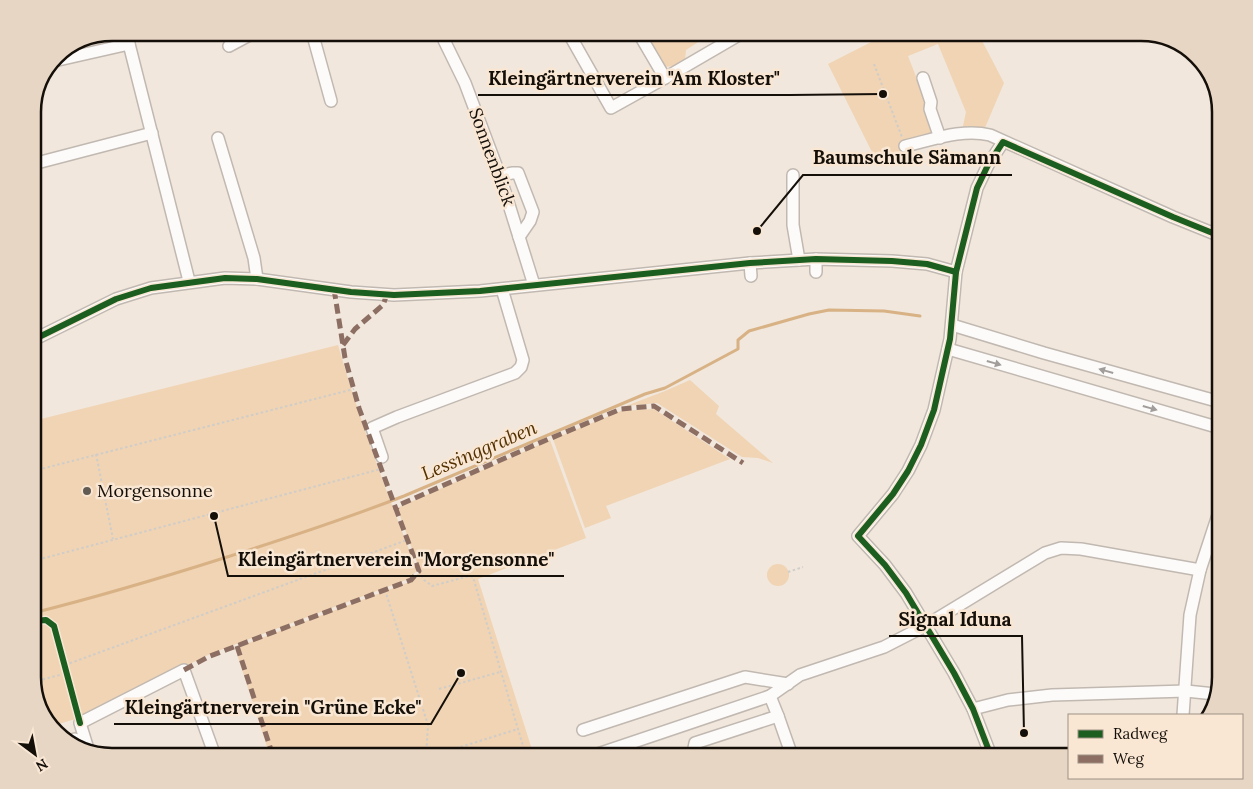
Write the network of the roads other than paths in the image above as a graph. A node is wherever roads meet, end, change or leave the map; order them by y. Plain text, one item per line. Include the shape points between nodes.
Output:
1 (118, 41) edge
2 (129, 41) edge
3 (238, 41) edge
4 (314, 41) edge
5 (444, 41) edge
6 (573, 41) edge
7 (643, 41) edge
8 (729, 41) edge
9 (229, 46) dead end
10 (69, 56) edge
11 (665, 78) junction
12 (923, 78) dead end
13 (331, 101) dead end
14 (152, 133) junction
15 (218, 138) dead end
16 (940, 138) junction
17 (1002, 142) junction
18 (905, 146) road end
19 (41, 162) edge
20 (793, 175) dead end
21 (500, 176) junction
22 (1212, 233) edge
23 (519, 237) junction
24 (816, 259) junction
25 (799, 260) junction
26 (750, 263) junction
27 (816, 272) dead end
28 (956, 272) junction
29 (751, 276) dead end
30 (257, 279) junction
31 (189, 281) junction
32 (534, 285) junction
33 (502, 289) junction
34 (952, 325) junction
35 (41, 336) edge
36 (948, 349) junction
37 (1212, 400) edge
38 (1212, 426) edge
39 (382, 463) road end
40 (1212, 533) edge
41 (1200, 570) junction
42 (925, 626) junction
43 (788, 684) junction
44 (1186, 691) junction
45 (1209, 693) edge
46 (770, 696) junction
47 (973, 708) junction
48 (1184, 714) edge
49 (778, 716) junction
50 (583, 730) dead end
51 (86, 742) edge
52 (212, 748) edge
53 (616, 748) edge
54 (696, 748) edge
55 (789, 748) edge
56 (988, 748) edge

1 - 10 street
2 - 14 street
3 - 9 street
4 - 13 street
5 - 21 street, Sonnenblick via 465,83
6 - 11 street via 611,108
7 - 11 street
8 - 11 street
12 - 16 street
14 - 19 street
14 - 31 street
15 - 30 street via 254,258
16 - 17 street via 960,133 981,133
16 - 18 street
17 - 22 street
17 - 28 street via 977,188
20 - 25 street via 793,224
21 - 23 street, Sonnenblick
21 - 23 street via 518,173 533,212
23 - 32 street, Sonnenblick
24 - 25 street
24 - 27 street
24 - 28 street via 918,263
25 - 26 street
26 - 29 street
26 - 32 street
28 - 34 street
30 - 31 street
30 - 33 street via 394,295
31 - 35 street via 116,299
32 - 33 street
33 - 39 street via 523,360 521,368 372,428
34 - 36 street
37 -> 34 street
36 -> 38 street
36 - 42 street via 934,410 917,453 893,494 858,536 906,593
40 - 41 street
41 - 42 street via 1061,548 1045,553
41 - 44 street via 1190,615
42 - 43 street via 884,647 800,675
42 - 47 street
43 - 46 street
43 - 50 street via 745,677
44 - 45 street
44 - 47 street via 1052,695
44 - 48 street
46 - 49 street
46 - 53 street
47 - 56 street
49 - 54 street via 695,744
49 - 55 street
51 - 52 street via 80,723 184,670

